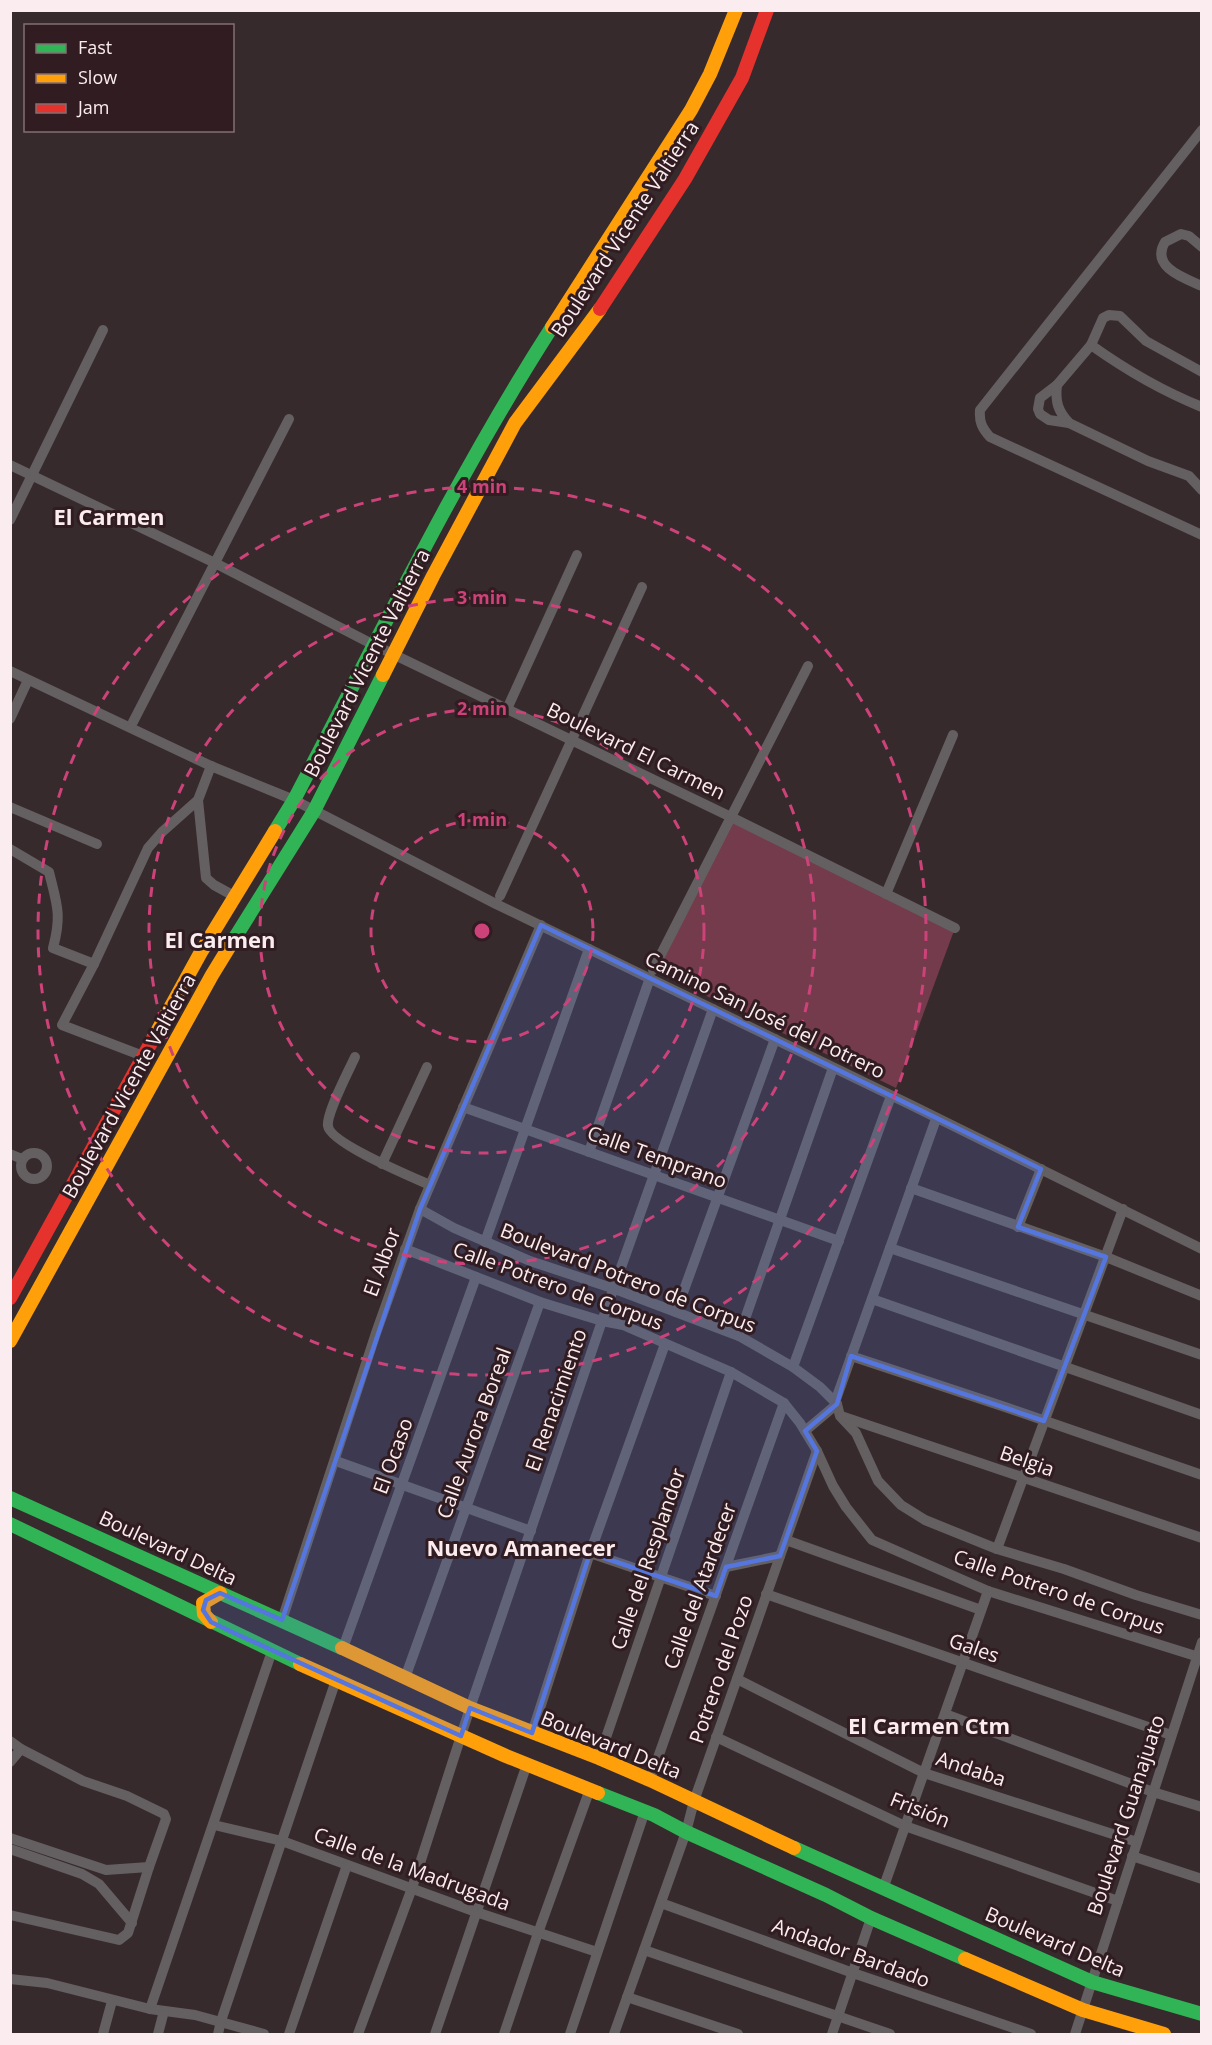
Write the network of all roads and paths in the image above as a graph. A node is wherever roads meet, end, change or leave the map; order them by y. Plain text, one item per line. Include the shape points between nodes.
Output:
1 (735, 10) edge
2 (767, 10) edge
3 (1202, 130) edge
4 (1202, 247) edge
5 (1202, 286) edge
6 (103, 330) dead end
7 (1091, 345) junction
8 (1202, 372) edge
9 (1057, 385) junction
10 (1202, 407) edge
11 (289, 419) dead end
12 (1069, 423) junction
13 (10, 465) edge
14 (32, 476) junction
15 (1189, 476) junction
16 (1202, 478) edge
17 (1202, 490) edge
18 (10, 520) edge
19 (1202, 535) edge
20 (577, 555) dead end
21 (215, 562) junction
22 (642, 587) dead end
23 (374, 645) junction
24 (392, 654) junction
25 (808, 666) dead end
26 (10, 671) edge
27 (28, 680) junction
28 (507, 709) junction
29 (10, 719) edge
30 (133, 722) dead end
31 (953, 735) dead end
32 (572, 740) junction
33 (211, 766) junction
34 (198, 800) junction
35 (294, 800) junction
36 (10, 807) edge
37 (314, 811) junction
38 (731, 817) junction
39 (97, 844) dead end
40 (10, 849) edge
41 (886, 894) junction
42 (234, 896) junction
43 (500, 896) dead end
44 (541, 926) junction
45 (955, 927) dead end
46 (589, 949) junction
47 (94, 964) junction
48 (651, 974) junction
49 (713, 1009) junction
50 (775, 1039) junction
51 (143, 1056) junction
52 (355, 1057) dead end
53 (427, 1067) dead end
54 (833, 1068) junction
55 (891, 1096) junction
56 (463, 1107) junction
57 (936, 1119) junction
58 (525, 1129) junction
59 (589, 1152) junction
60 (10, 1154) edge
61 (22, 1159) dead end
62 (382, 1164) junction
63 (1041, 1169) junction
64 (655, 1175) junction
65 (430, 1185) junction
66 (911, 1188) junction
67 (717, 1197) junction
68 (420, 1209) junction
69 (1123, 1209) junction
70 (780, 1220) junction
71 (1018, 1227) junction
72 (839, 1241) junction
73 (485, 1242) junction
74 (890, 1248) junction
75 (405, 1249) junction
76 (1202, 1249) edge
77 (1106, 1257) junction
78 (476, 1277) junction
79 (614, 1292) junction
80 (1202, 1296) edge
81 (10, 1298) edge
82 (872, 1299) junction
83 (540, 1302) junction
84 (676, 1312) junction
85 (1085, 1313) junction
86 (604, 1317) junction
87 (739, 1336) junction
88 (10, 1341) edge
89 (665, 1344) junction
90 (1202, 1355) edge
91 (851, 1356) junction
92 (793, 1367) junction
93 (1065, 1367) junction
94 (730, 1372) junction
95 (784, 1403) junction
96 (836, 1403) junction
97 (1202, 1415) edge
98 (840, 1416) junction
99 (1044, 1421) junction
100 (805, 1431) junction
101 (817, 1451) junction
102 (336, 1461) junction
103 (1202, 1475) edge
104 (1023, 1479) junction
105 (402, 1485) junction
106 (10, 1498) edge
107 (466, 1508) junction
108 (10, 1524) edge
109 (531, 1531) junction
110 (1202, 1538) edge
111 (786, 1540) junction
112 (997, 1549) junction
113 (590, 1553) junction
114 (780, 1556) junction
115 (145, 1558) junction
116 (726, 1567) junction
117 (660, 1577) junction
118 (124, 1580) junction
119 (988, 1591) junction
120 (220, 1593) junction
121 (766, 1594) junction
122 (716, 1596) junction
123 (981, 1610) junction
124 (1202, 1615) edge
125 (282, 1620) junction
126 (211, 1622) junction
127 (343, 1648) junction
128 (272, 1651) junction
129 (1200, 1651) edge
130 (963, 1663) junction
131 (405, 1678) junction
132 (737, 1679) junction
133 (336, 1680) junction
134 (470, 1708) junction
135 (945, 1714) junction
136 (532, 1733) junction
137 (1171, 1735) junction
138 (461, 1736) junction
139 (716, 1737) junction
140 (10, 1741) edge
141 (21, 1749) junction
142 (599, 1758) junction
143 (10, 1762) edge
144 (527, 1764) junction
145 (924, 1773) junction
146 (650, 1780) junction
147 (590, 1789) junction
148 (1153, 1792) junction
149 (693, 1801) junction
150 (1202, 1807) edge
151 (645, 1811) junction
152 (214, 1825) junction
153 (905, 1826) junction
154 (686, 1832) junction
155 (10, 1838) edge
156 (282, 1842) junction
157 (1137, 1842) junction
158 (10, 1849) edge
159 (1132, 1856) junction
160 (347, 1865) junction
161 (149, 1867) junction
162 (106, 1870) junction
163 (1202, 1879) edge
164 (99, 1884) junction
165 (412, 1888) junction
166 (883, 1889) junction
167 (1118, 1901) junction
168 (661, 1903) junction
169 (476, 1912) junction
170 (10, 1915) edge
171 (871, 1918) junction
172 (132, 1923) junction
173 (537, 1933) junction
174 (644, 1950) junction
175 (597, 1952) junction
176 (853, 1973) junction
177 (10, 1979) edge
178 (1092, 1982) junction
179 (627, 1996) junction
180 (112, 2001) junction
181 (150, 2009) junction
182 (1083, 2010) junction
183 (164, 2011) junction
184 (1202, 2014) edge
185 (838, 2017) junction
186 (221, 2021) junction
187 (103, 2034) edge
188 (158, 2034) edge
189 (218, 2034) edge
190 (264, 2034) edge
191 (289, 2034) edge
192 (358, 2034) edge
193 (435, 2034) edge
194 (504, 2034) edge
195 (570, 2034) edge
196 (614, 2034) edge
197 (738, 2034) edge
198 (832, 2034) edge
199 (890, 2034) edge
200 (1031, 2034) edge
201 (1075, 2034) edge
202 (1164, 2034) edge

1 - 23 main road, Boulevard Vicente Valtierra via 691,110 501,407
2 - 24 main road, Boulevard Vicente Valtierra via 742,78 713,132 610,294 515,423
3 - 19 street via 980,410 979,417 990,437
4 - 5 street via 1181,234 1165,242 1161,254 1162,261 1174,272
6 - 14 street
7 - 8 street via 1103,318 1120,316 1146,340
7 - 9 street
7 - 10 street via 1159,388
9 - 12 street via 1058,409
9 - 12 street via 1040,398 1038,409 1043,417
11 - 21 street
12 - 15 street
13 - 14 street, Boulevard El Carmen
14 - 18 street
14 - 21 street, Boulevard El Carmen
15 - 16 street
15 - 17 street
20 - 28 street
21 - 23 street, Boulevard El Carmen
21 - 30 street
22 - 32 street
23 - 24 street, Boulevard El Carmen
23 - 35 main road, Boulevard Vicente Valtierra
24 - 28 street, Boulevard El Carmen
24 - 37 main road, Boulevard Vicente Valtierra
25 - 38 street
26 - 27 street, Camino San José del Potrero
27 - 29 street
27 - 33 street, Camino San José del Potrero
28 - 32 street, Boulevard El Carmen
31 - 41 street
32 - 38 street, Boulevard El Carmen
32 - 43 street
33 - 34 street
33 - 35 street, Camino San José del Potrero
34 - 42 street via 206,878
34 - 47 street via 148,848
35 - 37 street, Camino San José del Potrero
35 - 42 main road, Boulevard Vicente Valtierra
36 - 39 street
37 - 44 street, Camino San José del Potrero
37 - 88 main road, Boulevard Vicente Valtierra via 212,975
38 - 41 street, Boulevard El Carmen
38 - 48 street
40 - 47 street via 49,872 59,926 53,948
41 - 45 street, Boulevard El Carmen
42 - 51 main road, Boulevard Vicente Valtierra
44 - 46 street, Camino San José del Potrero
44 - 56 street, El Albor
46 - 48 street, Camino San José del Potrero
46 - 58 street
47 - 51 street via 62,1024
48 - 49 street, Camino San José del Potrero
48 - 59 street
49 - 50 street, Camino San José del Potrero
49 - 64 street, El Renacimiento
50 - 54 street, Camino San José del Potrero
50 - 67 street
51 - 81 main road, Boulevard Vicente Valtierra
52 - 62 street via 328,1118 329,1130 335,1138
53 - 62 street
54 - 55 street, Camino San José del Potrero
54 - 70 street
55 - 57 street, Camino San José del Potrero
55 - 72 street
56 - 58 street, Calle Temprano
56 - 65 street, El Albor
57 - 63 street, Camino San José del Potrero
57 - 66 street
58 - 59 street, Calle Temprano
58 - 73 street
59 - 64 street, Calle Temprano
60 - 61 street
62 - 65 street
63 - 69 street, Camino San José del Potrero
63 - 71 street
64 - 67 street, Calle Temprano
64 - 79 street, El Renacimiento
65 - 68 street, El Albor
66 - 71 street
66 - 74 street
67 - 70 street, Calle Temprano
67 - 84 street
68 - 73 street, Boulevard Potrero de Corpus
68 - 75 street, El Albor
69 - 76 street, Camino San José del Potrero
69 - 77 street
70 - 72 street, Calle Temprano
70 - 87 street
71 - 77 street
72 - 92 street
73 - 79 street, Boulevard Potrero de Corpus
74 - 82 street
74 - 85 street
75 - 78 street, Calle Potrero de Corpus
75 - 102 street, El Albor
77 - 80 street
77 - 85 street
78 - 83 street, Calle Potrero de Corpus
78 - 105 street, El Ocaso
79 - 84 street, Boulevard Potrero de Corpus
79 - 86 street, El Renacimiento
82 - 91 street
82 - 93 street
83 - 86 street, Calle Potrero de Corpus
83 - 107 street, Calle Aurora Boreal
84 - 87 street, Boulevard Potrero de Corpus
85 - 90 street
85 - 93 street
86 - 89 street, Calle Potrero de Corpus
86 - 109 street, El Renacimiento
87 - 92 street, Boulevard Potrero de Corpus
89 - 94 street, Calle Potrero de Corpus
89 - 113 street
91 - 96 street
91 - 99 street
92 - 96 street, Boulevard Potrero de Corpus
93 - 97 street
93 - 99 street
94 - 95 street, Calle Potrero de Corpus
94 - 117 street, Calle del Resplandor
95 - 100 street, Calle Potrero de Corpus
95 - 116 street, Calle del Atardecer
96 - 98 street
96 - 100 street
98 - 104 street, Belgia
98 - 112 street via 856,1433 888,1494 925,1520
99 - 103 street
99 - 104 street
100 - 101 street, Calle Potrero de Corpus
101 - 111 street, Potrero del Pozo
101 - 119 street, Calle Potrero de Corpus via 846,1508 872,1540
102 - 105 street
102 - 125 street, El Albor
104 - 110 street, Belgia
104 - 112 street
105 - 107 street
105 - 127 street, El Ocaso
106 - 115 main road, Boulevard Delta
107 - 109 street
107 - 131 street, Calle Aurora Boreal
108 - 118 main road
109 - 134 street, El Renacimiento
111 - 114 street, Potrero del Pozo
111 - 123 street
112 - 124 street
113 - 117 street
113 - 136 street
114 - 116 street
114 - 121 street, Potrero del Pozo
115 - 118 main road via 147,1576
115 - 120 main road, Boulevard Delta
116 - 122 street, Calle del Atardecer
117 - 122 street
117 - 142 street, Calle del Resplandor
118 - 126 main road
119 - 123 street
119 - 129 street, Calle Potrero de Corpus
120 - 125 main road, Boulevard Delta
120 - 126 main road via 202,1603
121 - 130 street, Gales
121 - 132 street, Potrero del Pozo
122 - 146 street, Calle del Atardecer
123 - 130 street
125 - 127 main road, Boulevard Delta
126 - 128 main road
127 - 131 main road, Boulevard Delta
128 - 133 main road
128 - 152 street
129 - 137 street, Boulevard Guanajuato
130 - 135 street
130 - 137 street, Gales
131 - 134 main road, Boulevard Delta
132 - 139 street, Potrero del Pozo
132 - 145 street, Andaba
133 - 138 main road
133 - 156 street
134 - 136 main road, Boulevard Delta
134 - 138 street, El Renacimiento
135 - 145 street
135 - 148 street
136 - 142 main road, Boulevard Delta
137 - 148 street, Boulevard Guanajuato
138 - 144 main road
138 - 165 street, El Renacimiento
139 - 149 street, Potrero del Pozo
139 - 153 street, Frisión
140 - 141 street
141 - 143 street
141 - 161 street via 83,1781 164,1814 166,1819
142 - 146 main road, Boulevard Delta
144 - 147 main road
144 - 169 street
145 - 153 street
145 - 157 street, Andaba
146 - 149 main road, Boulevard Delta
147 - 151 main road
147 - 173 street
148 - 150 street
148 - 157 street, Boulevard Guanajuato
149 - 154 street, Potrero del Pozo
149 - 166 main road, Boulevard Delta
151 - 154 main road
151 - 175 street
152 - 156 street, Calle de la Madrugada
152 - 181 street
153 - 166 street
153 - 167 street, Frisión
154 - 168 street, Potrero del Pozo
154 - 171 main road
155 - 162 street
156 - 160 street, Calle de la Madrugada
156 - 186 street
157 - 159 street, Boulevard Guanajuato
158 - 164 street via 82,1874
159 - 163 street
159 - 167 street, Boulevard Guanajuato
160 - 165 street, Calle de la Madrugada
160 - 191 street
161 - 162 street
161 - 172 street
162 - 164 street
164 - 172 street
165 - 169 street, Calle de la Madrugada
165 - 192 street, El Renacimiento
166 - 178 main road, Boulevard Delta
167 - 178 street, Boulevard Guanajuato
168 - 174 street, Potrero del Pozo
168 - 176 street, Andador Bardado
169 - 173 street, Calle de la Madrugada
169 - 193 street
170 - 172 street via 119,1940
171 - 176 street
171 - 182 main road
173 - 175 street, Calle de la Madrugada
173 - 194 street
174 - 179 street, Potrero del Pozo
174 - 185 street
175 - 195 street
176 - 185 street
176 - 200 street, Andador Bardado
177 - 180 street via 46,1983
178 - 182 street, Boulevard Guanajuato
178 - 184 main road, Boulevard Delta
179 - 196 street, Potrero del Pozo
179 - 197 street
180 - 181 street
180 - 187 street
181 - 183 street
182 - 201 street, Boulevard Guanajuato
182 - 202 main road
183 - 186 street
183 - 188 street
185 - 198 street
185 - 199 street
186 - 189 street
186 - 190 street

